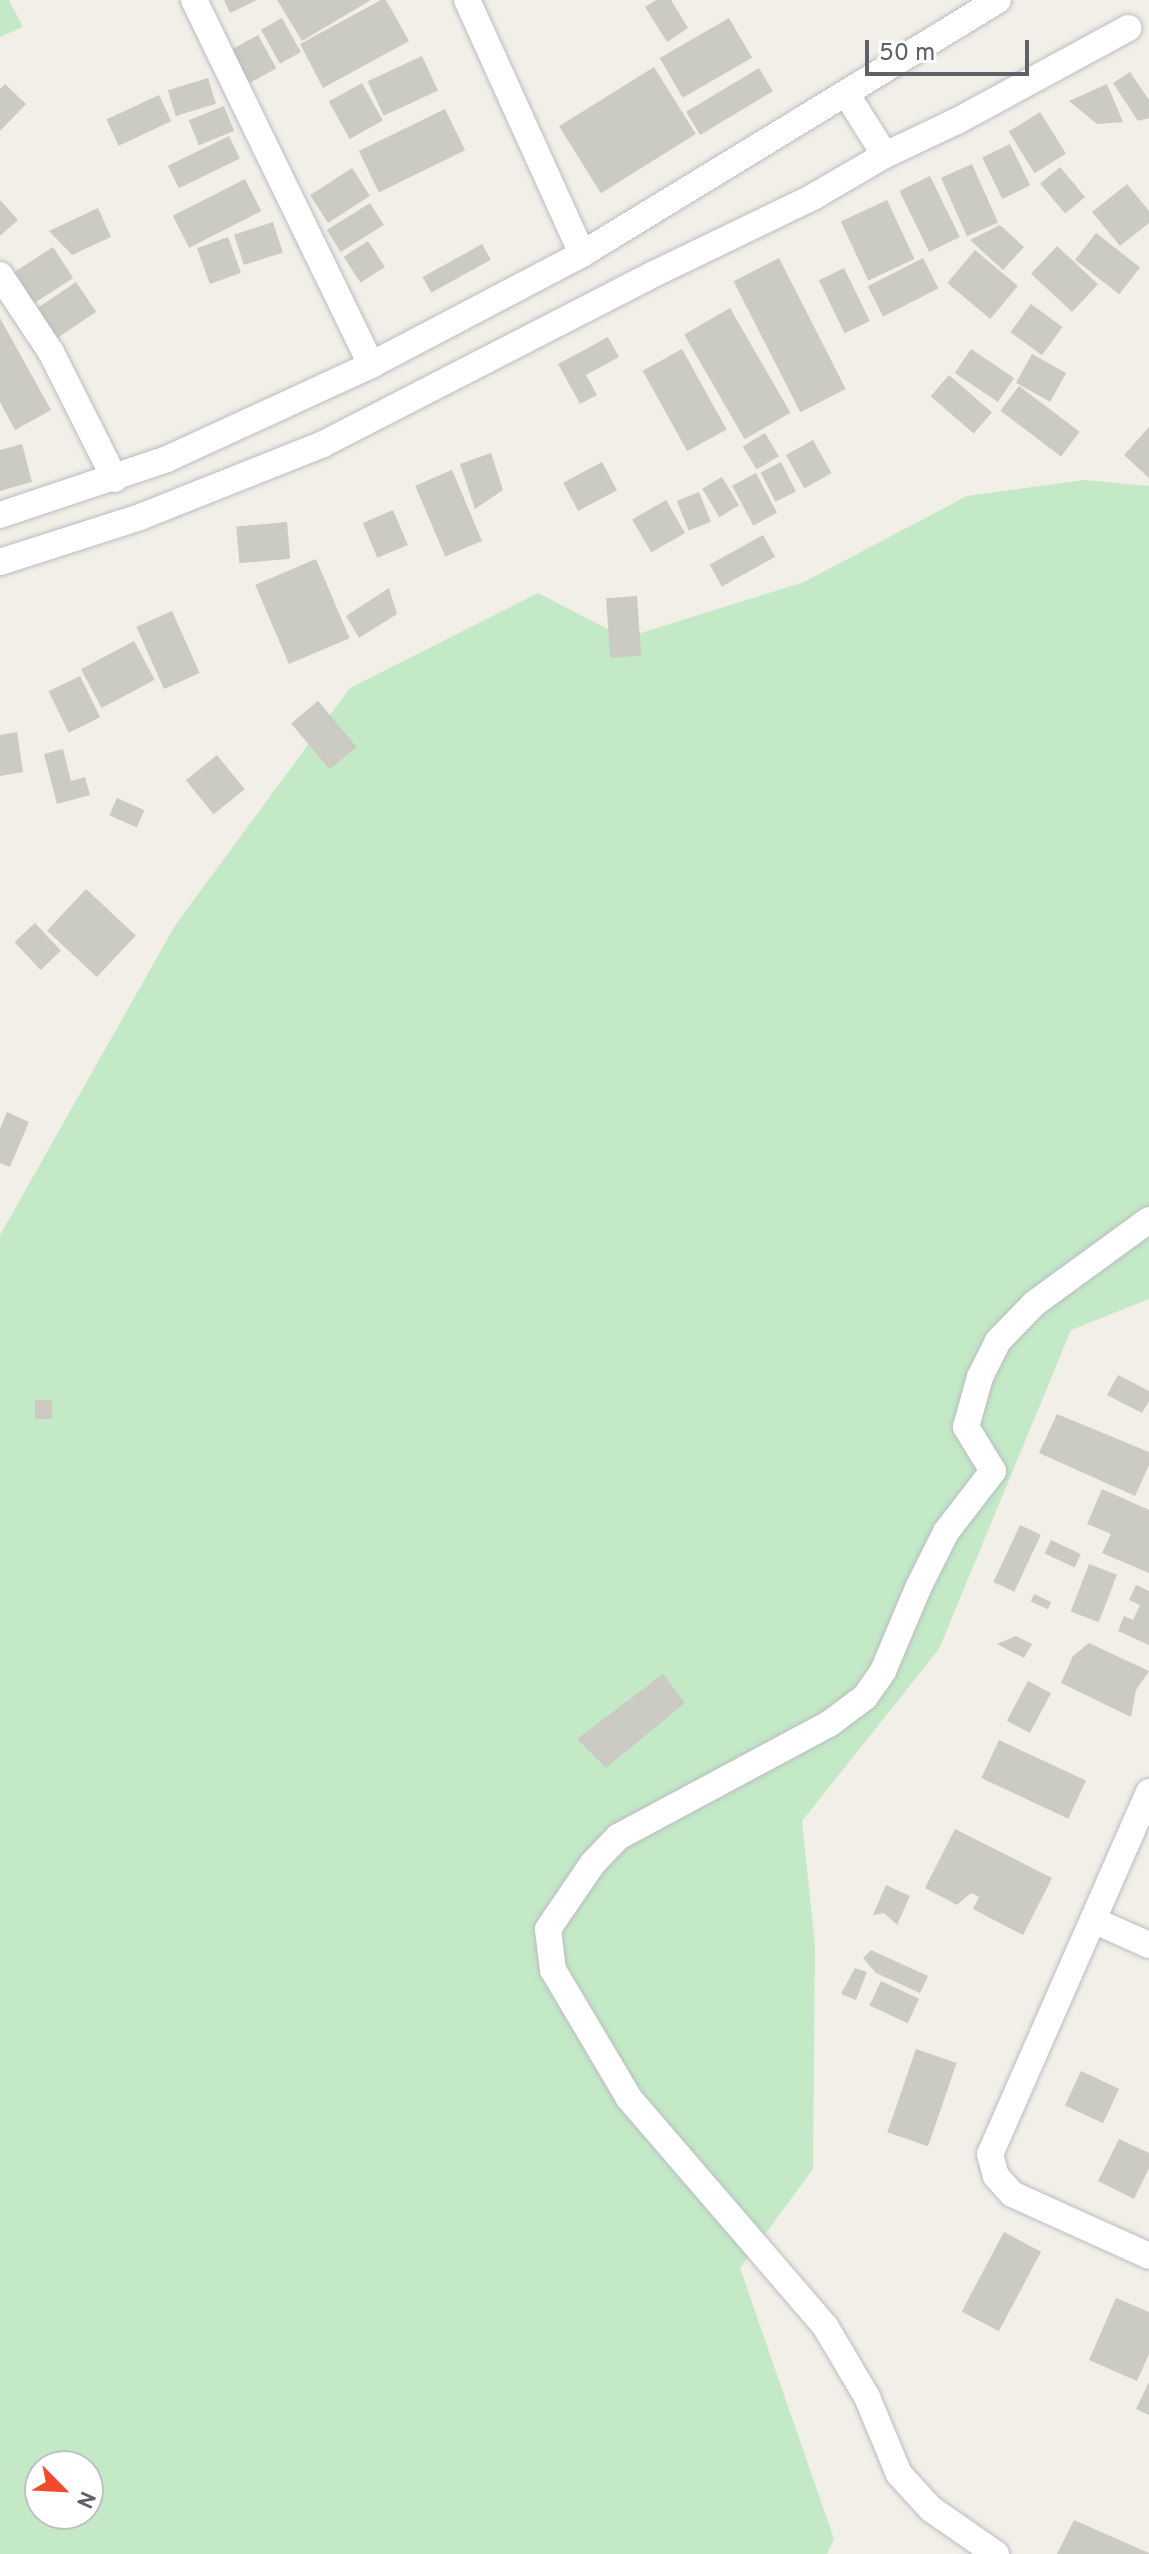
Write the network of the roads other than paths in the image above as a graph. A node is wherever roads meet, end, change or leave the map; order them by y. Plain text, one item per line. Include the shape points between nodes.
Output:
1 (194, 0) edge
2 (467, 0) edge
3 (998, 0) edge
4 (1128, 28) dead end
5 (847, 95) junction
6 (885, 155) junction
7 (582, 254) junction
8 (0, 275) edge
9 (371, 365) junction
10 (115, 479) junction
11 (0, 515) edge
12 (0, 562) edge
13 (1149, 1220) edge
14 (1149, 1792) edge
15 (1093, 1920) junction
16 (1149, 1945) edge
17 (1149, 2256) edge
18 (996, 2554) edge

1 - 9 street
2 - 7 street
3 - 5 street
4 - 6 street
5 - 6 street
5 - 7 street
6 - 12 street via 813,197 323,444 140,517
7 - 9 street
8 - 10 street via 51,352
9 - 10 street
10 - 11 street
13 - 18 street via 1035,1303 998,1341 980,1377 966,1427 993,1471 946,1532 883,1671 865,1697 829,1724 618,1837 593,1863 548,1929 553,1970 629,2098 825,2326 867,2397 899,2474 931,2509
14 - 15 street
15 - 16 street
15 - 17 street via 990,2154 996,2176 1012,2194

